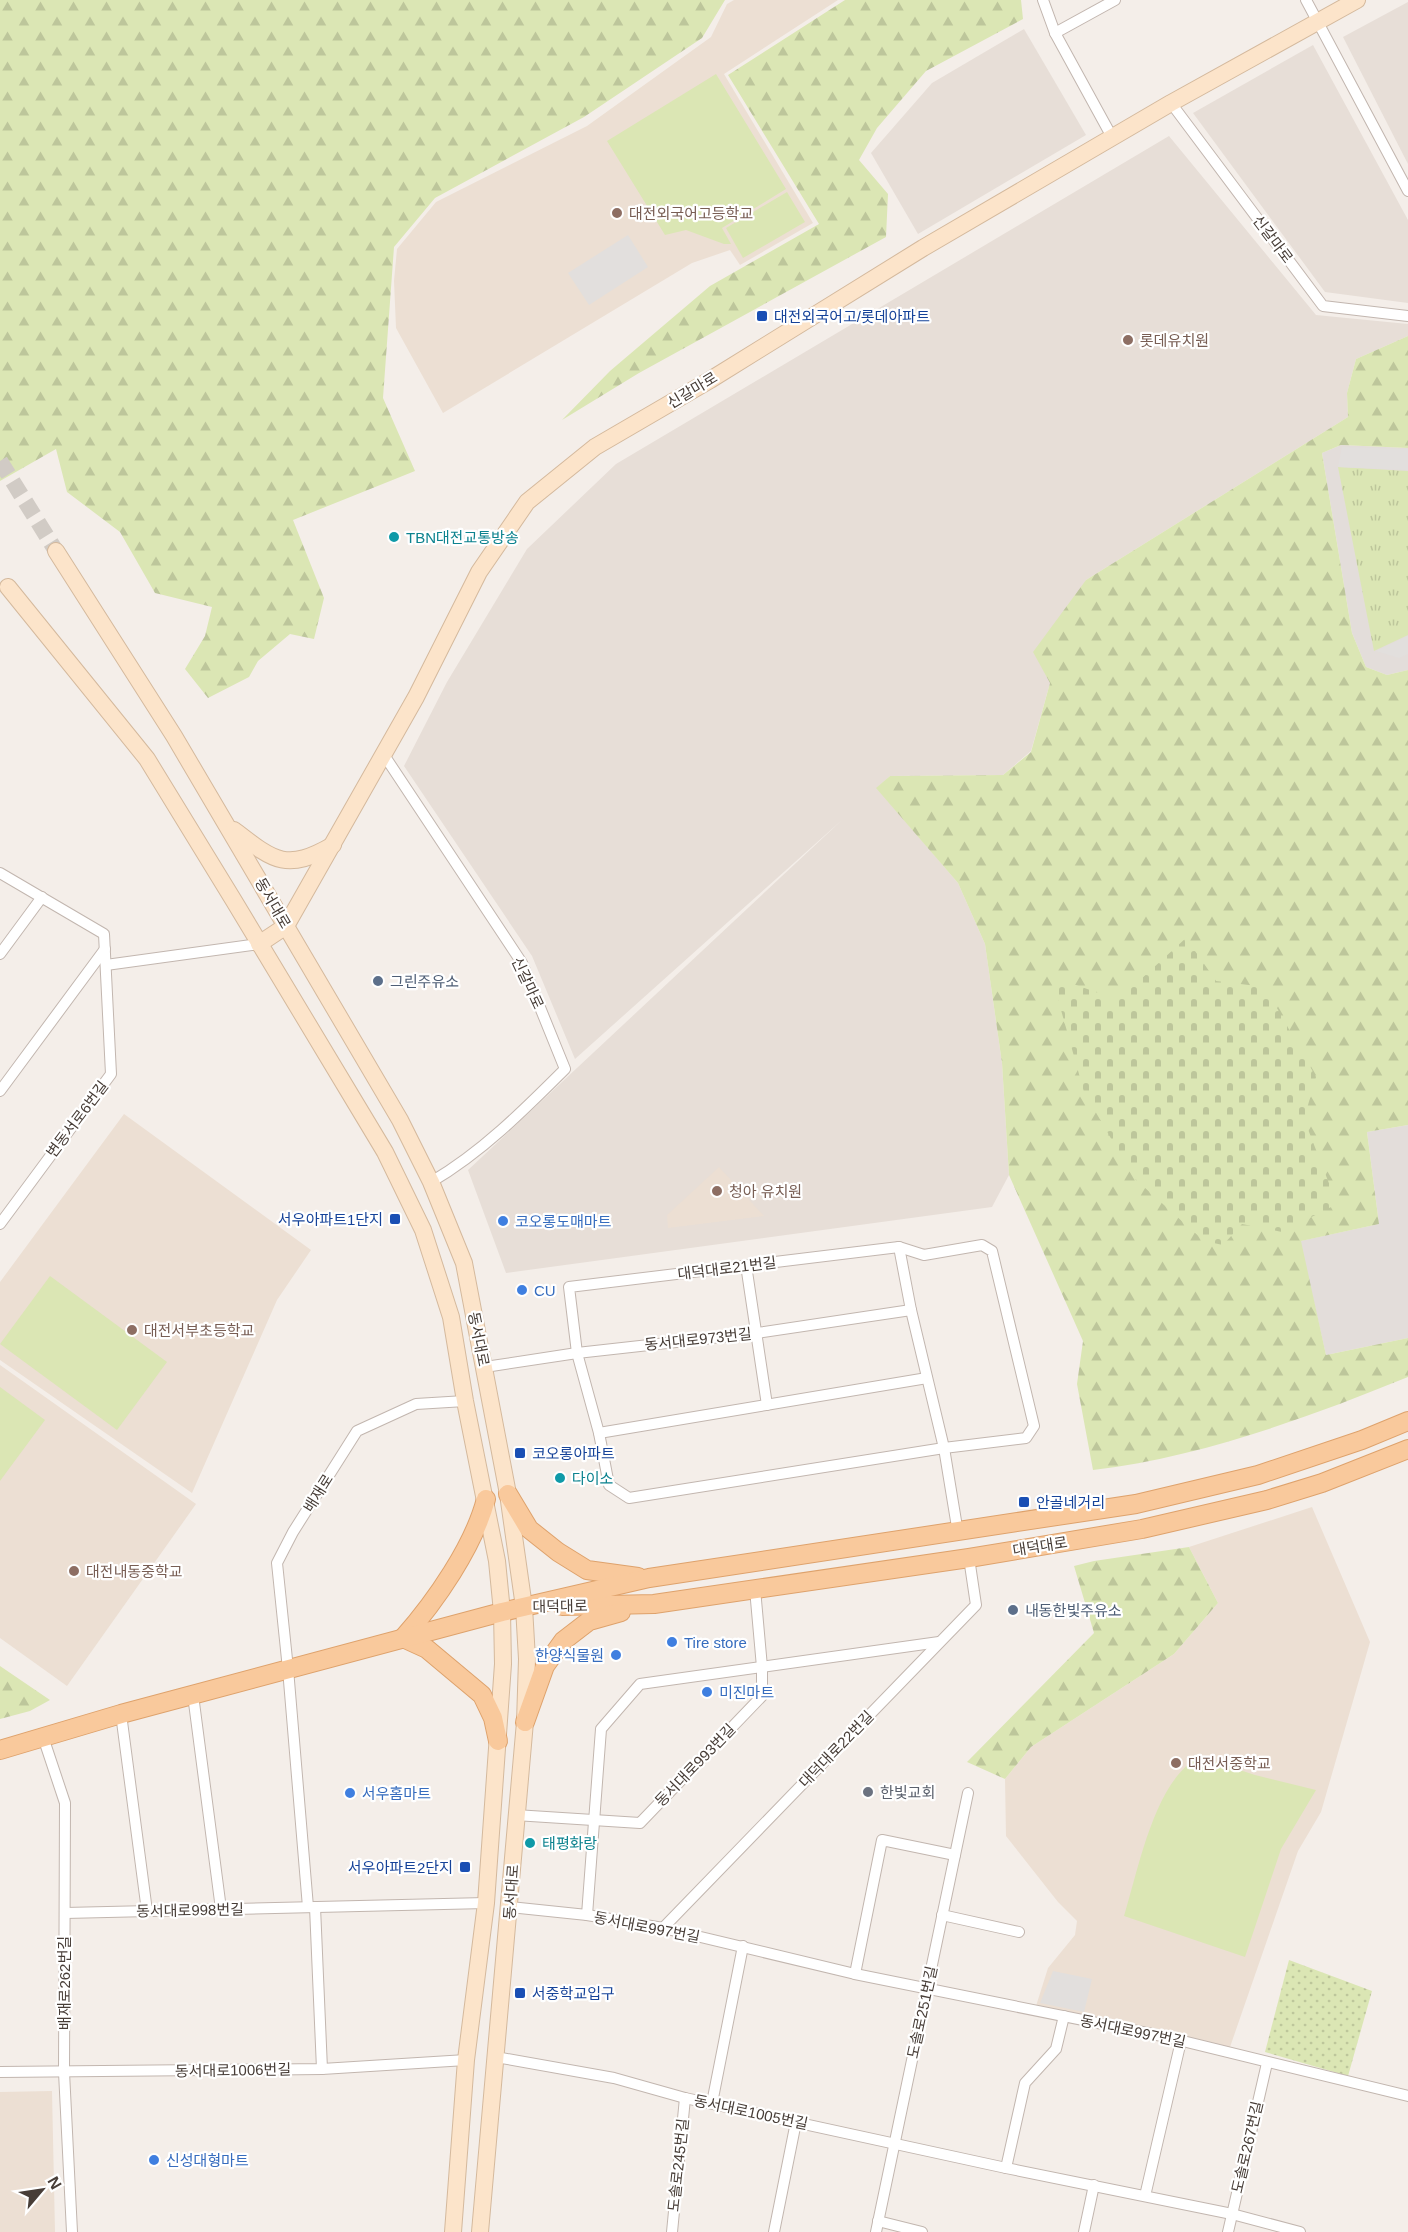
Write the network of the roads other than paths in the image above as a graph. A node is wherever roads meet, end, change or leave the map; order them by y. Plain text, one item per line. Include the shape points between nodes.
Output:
1 (1043, 0) edge
2 (1114, 0) edge
3 (1306, 0) edge
4 (1357, 0) edge
5 (1318, 20) junction
6 (1055, 33) junction
7 (1171, 103) junction
8 (1112, 137) junction
9 (1407, 186) edge
10 (1408, 316) edge
11 (56, 551) tunnel mouth
12 (8, 587) dead end
13 (384, 754) junction
14 (226, 824) junction
15 (334, 845) junction
16 (0, 873) edge
17 (42, 897) junction
18 (286, 926) junction
19 (259, 944) junction
20 (105, 949) junction
21 (0, 954) edge
22 (106, 965) junction
23 (0, 1091) edge
24 (431, 1182) junction
25 (1, 1220) edge
26 (899, 1246) junction
27 (746, 1265) junction
28 (911, 1310) junction
29 (757, 1333) junction
30 (577, 1353) junction
31 (485, 1367) junction
32 (927, 1378) junction
33 (465, 1401) junction
34 (767, 1405) junction
35 (1408, 1421) edge
36 (599, 1433) junction
37 (944, 1448) junction
38 (1408, 1449) edge
39 (508, 1494) junction
40 (486, 1498) junction
41 (958, 1533) junction
42 (969, 1558) junction
43 (649, 1578) junction
44 (755, 1589) junction
45 (654, 1604) junction
46 (524, 1607) junction
47 (502, 1612) junction
48 (403, 1638) junction
49 (939, 1642) junction
50 (762, 1667) junction
51 (288, 1669) junction
52 (193, 1695) junction
53 (121, 1714) junction
54 (525, 1722) junction
55 (43, 1737) junction
56 (498, 1741) junction
57 (0, 1750) edge
58 (968, 1792) dead end
59 (516, 1815) junction
60 (595, 1820) junction
61 (955, 1855) junction
62 (486, 1903) junction
63 (311, 1907) junction
64 (510, 1907) junction
65 (221, 1909) junction
66 (147, 1911) junction
67 (64, 1913) junction
68 (587, 1915) junction
69 (942, 1915) junction
70 (663, 1928) junction
71 (1019, 1932) dead end
72 (743, 1946) junction
73 (855, 1974) junction
74 (927, 1990) junction
75 (1064, 2016) junction
76 (1182, 2041) junction
77 (495, 2057) junction
78 (466, 2060) junction
79 (1267, 2063) junction
80 (322, 2069) junction
81 (0, 2072) edge
82 (64, 2072) junction
83 (1408, 2096) edge
84 (685, 2098) junction
85 (712, 2103) junction
86 (796, 2122) junction
87 (895, 2142) junction
88 (1006, 2168) junction
89 (1094, 2186) junction
90 (1145, 2196) junction
91 (1232, 2214) junction
92 (877, 2227) edge
93 (72, 2232) edge
94 (453, 2232) edge
95 (480, 2232) edge
96 (672, 2232) edge
97 (774, 2232) edge
98 (922, 2232) edge
99 (1084, 2232) edge
100 (1228, 2232) edge
101 (1300, 2232) edge

1 - 6 street
2 - 6 street
3 - 5 street
4 - 5 street, 신갈마로
5 - 7 street, 신갈마로
5 - 9 street
6 - 8 street
7 - 8 street, 신갈마로
7 - 10 street, 신갈마로 via 1323,306
8 - 13 street, 신갈마로 via 595,447 527,502 479,572
11 - 14 street, 동서대로
12 - 19 street, 동서대로 via 147,759
13 - 15 street, 신갈마로
13 - 24 street, 신갈마로 via 522,963 565,1069 456,1167
14 - 15 street via 264,853 281,860 312,857
14 - 18 street, 동서대로
15 - 18 street, 신갈마로
16 - 17 street
17 - 20 street via 104,934
17 - 21 street
18 - 19 street
18 - 24 street, 동서대로 via 400,1120
19 - 22 street
19 - 33 street, 동서대로 via 385,1152 423,1230 451,1317
20 - 22 street, 변동서로6번길
20 - 23 street
22 - 25 street, 변동서로6번길 via 111,1074
24 - 31 street, 동서대로 via 464,1263
26 - 27 street, 대덕대로21번길
26 - 28 street
26 - 37 street, 대덕대로21번길 via 924,1255 982,1245 992,1251 1034,1426 1026,1438
27 - 29 street
27 - 30 street, 대덕대로21번길 via 569,1287
28 - 29 street, 동서대로973번길
28 - 32 street
29 - 30 street, 동서대로973번길
29 - 34 street
30 - 31 street, 동서대로973번길
30 - 36 street, 대덕대로21번길
31 - 39 street, 동서대로
32 - 34 street
32 - 37 street
33 - 40 street, 동서대로
33 - 51 street, 배재로 via 416,1404 357,1431 277,1563
34 - 36 street
35 - 41 main road, 대덕대로 via 1248,1478 1137,1504
36 - 37 street, 대덕대로21번길 via 609,1485 629,1498
37 - 41 street
38 - 42 main road, 대덕대로 via 1322,1484 1218,1513
39 - 43 main road via 529,1529 587,1570
39 - 46 street, 동서대로
40 - 47 street, 동서대로
40 - 48 main road via 470,1541 426,1612
41 - 43 main road, 대덕대로
42 - 44 main road, 대덕대로
42 - 49 street, 대덕대로22번길 via 976,1605
43 - 46 main road, 대덕대로
44 - 45 main road, 대덕대로
44 - 50 street, 동서대로993번길
45 - 46 main road, 대덕대로
45 - 54 main road via 589,1621 563,1641 545,1666
46 - 47 main road
46 - 54 street, 동서대로 via 528,1659
47 - 48 main road
47 - 56 street, 동서대로
48 - 51 main road
48 - 56 main road via 427,1649 482,1695 494,1719
49 - 50 street
49 - 70 street, 대덕대로22번길
50 - 60 street, 동서대로993번길 via 762,1696 640,1823
50 - 60 street via 640,1684 601,1729
51 - 52 main road
51 - 63 street, 배재로
52 - 53 main road
52 - 65 street
53 - 55 main road
53 - 66 street
54 - 59 street, 동서대로
55 - 57 main road
55 - 67 street, 배재로262번길 via 65,1803
56 - 62 street, 동서대로
58 - 61 street, 도솔로251번길
59 - 60 street, 동서대로993번길
59 - 64 street, 동서대로
60 - 68 street, 동서대로997번길
61 - 69 street, 도솔로251번길
61 - 73 street via 882,1840
62 - 63 street, 동서대로998번길
62 - 78 street, 동서대로
63 - 65 street, 동서대로998번길
63 - 80 street
64 - 68 street, 동서대로997번길
64 - 77 street, 동서대로
65 - 66 street, 동서대로998번길
66 - 67 street, 동서대로998번길
67 - 82 street, 배재로262번길
68 - 70 street, 동서대로997번길
69 - 71 street
69 - 74 street, 도솔로251번길
70 - 72 street, 동서대로997번길
72 - 73 street, 동서대로997번길
72 - 85 street
73 - 74 street, 동서대로997번길
74 - 75 street, 동서대로997번길
74 - 87 street, 도솔로251번길
75 - 76 street, 동서대로997번길
75 - 88 street via 1056,2049 1025,2083
76 - 79 street, 동서대로997번길
76 - 90 street
77 - 84 street, 동서대로1005번길 via 614,2078
77 - 95 street, 동서대로
78 - 80 street, 동서대로1006번길
78 - 94 street, 동서대로
79 - 83 street, 동서대로997번길
79 - 91 street, 도솔로267번길
80 - 82 street, 동서대로1006번길
81 - 82 street, 동서대로1006번길
82 - 93 street, 배재로262번길
84 - 85 street, 동서대로1005번길
84 - 96 street, 도솔로245번길
85 - 86 street, 동서대로1005번길
86 - 87 street, 동서대로1005번길
86 - 97 street
87 - 88 street, 동서대로1005번길
87 - 92 street, 도솔로251번길
88 - 89 street, 동서대로1005번길
89 - 90 street, 동서대로1005번길
89 - 99 street
90 - 91 street, 동서대로1005번길
91 - 100 street, 도솔로267번길
91 - 101 street, 동서대로1005번길
92 - 98 street

